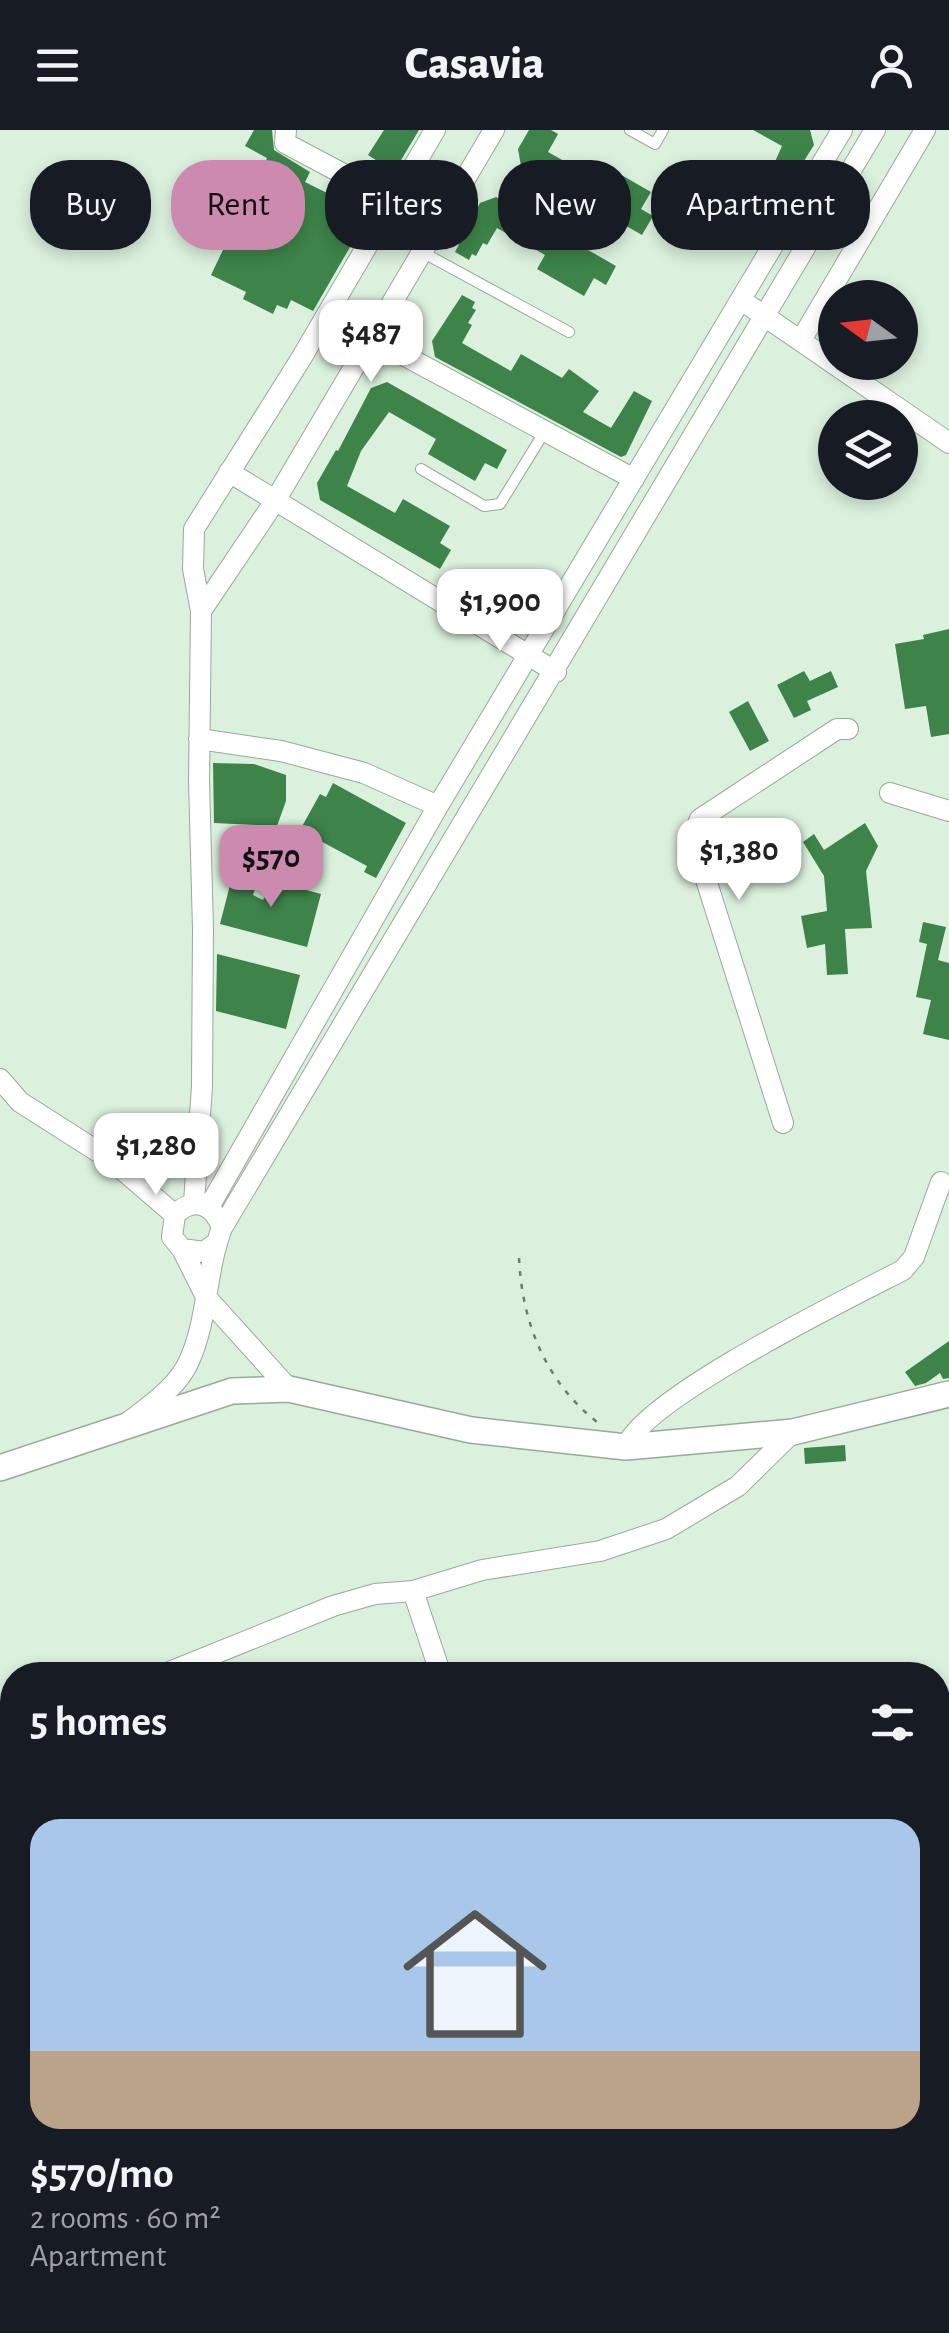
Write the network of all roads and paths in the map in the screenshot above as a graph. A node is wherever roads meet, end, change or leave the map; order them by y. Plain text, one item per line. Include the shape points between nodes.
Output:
1 (286, 130) edge
2 (436, 130) edge
3 (494, 130) edge
4 (630, 130) edge
5 (662, 130) edge
6 (842, 130) edge
7 (875, 130) edge
8 (925, 130) edge
9 (418, 160) edge
10 (325, 164) edge
11 (365, 250) edge
12 (421, 252) junction
13 (740, 300) junction
14 (327, 314) junction
15 (766, 317) junction
16 (569, 332) dead end
17 (370, 337) junction
18 (801, 340) junction
19 (545, 431) junction
20 (949, 443) edge
21 (420, 469) dead end
22 (229, 472) junction
23 (634, 478) junction
24 (274, 501) junction
25 (201, 611) junction
26 (528, 656) junction
27 (556, 672) junction
28 (848, 729) dead end
29 (199, 739) junction
30 (890, 793) dead end
31 (438, 806) junction
32 (949, 812) edge
33 (0, 1079) edge
34 (782, 1123) dead end
35 (941, 1182) dead end
36 (201, 1205) junction
37 (175, 1215) junction
38 (219, 1236) junction
39 (182, 1249) junction
40 (520, 1258) dead end
41 (206, 1296) junction
42 (289, 1389) junction
43 (949, 1394) edge
44 (129, 1423) junction
45 (600, 1424) dead end
46 (793, 1432) junction
47 (626, 1447) junction
48 (0, 1468) edge
49 (413, 1591) junction
50 (194, 1662) edge
51 (437, 1662) edge

1 - 10 street via 285,143
2 - 9 street
3 - 12 street
4 - 5 lane via 655,144
6 - 13 street
7 - 15 street
8 - 18 street
11 - 14 street
12 - 16 lane
12 - 17 street
13 - 15 street
13 - 23 street
14 - 17 street
14 - 22 street
15 - 18 street
15 - 27 street
17 - 19 street
17 - 24 street
18 - 20 street
19 - 21 lane via 500,504 484,506
19 - 23 street
22 - 24 street
22 - 25 street via 194,529
23 - 26 street
24 - 25 street
24 - 26 street
25 - 29 street
26 - 27 street
26 - 31 street
27 - 38 street
28 - 34 street via 837,729 700,818 696,831
29 - 31 street via 364,773
29 - 36 street
30 - 32 street
31 - 36 street
33 - 37 street via 20,1102 111,1160
35 - 47 street via 903,1270 754,1349 650,1416
36 - 37 street
36 - 38 street via 215,1212
37 - 39 street via 172,1237
38 - 39 street via 204,1252
38 - 41 street
39 - 41 street
40 - 45 path via 525,1317 546,1362 566,1395
41 - 42 street
41 - 44 street via 190,1360 169,1390
42 - 44 street via 232,1390
42 - 47 street via 471,1430
43 - 46 street
44 - 48 street
46 - 47 street
46 - 49 street via 738,1486 666,1529 600,1552 482,1570
49 - 50 street via 333,1606
49 - 51 street

